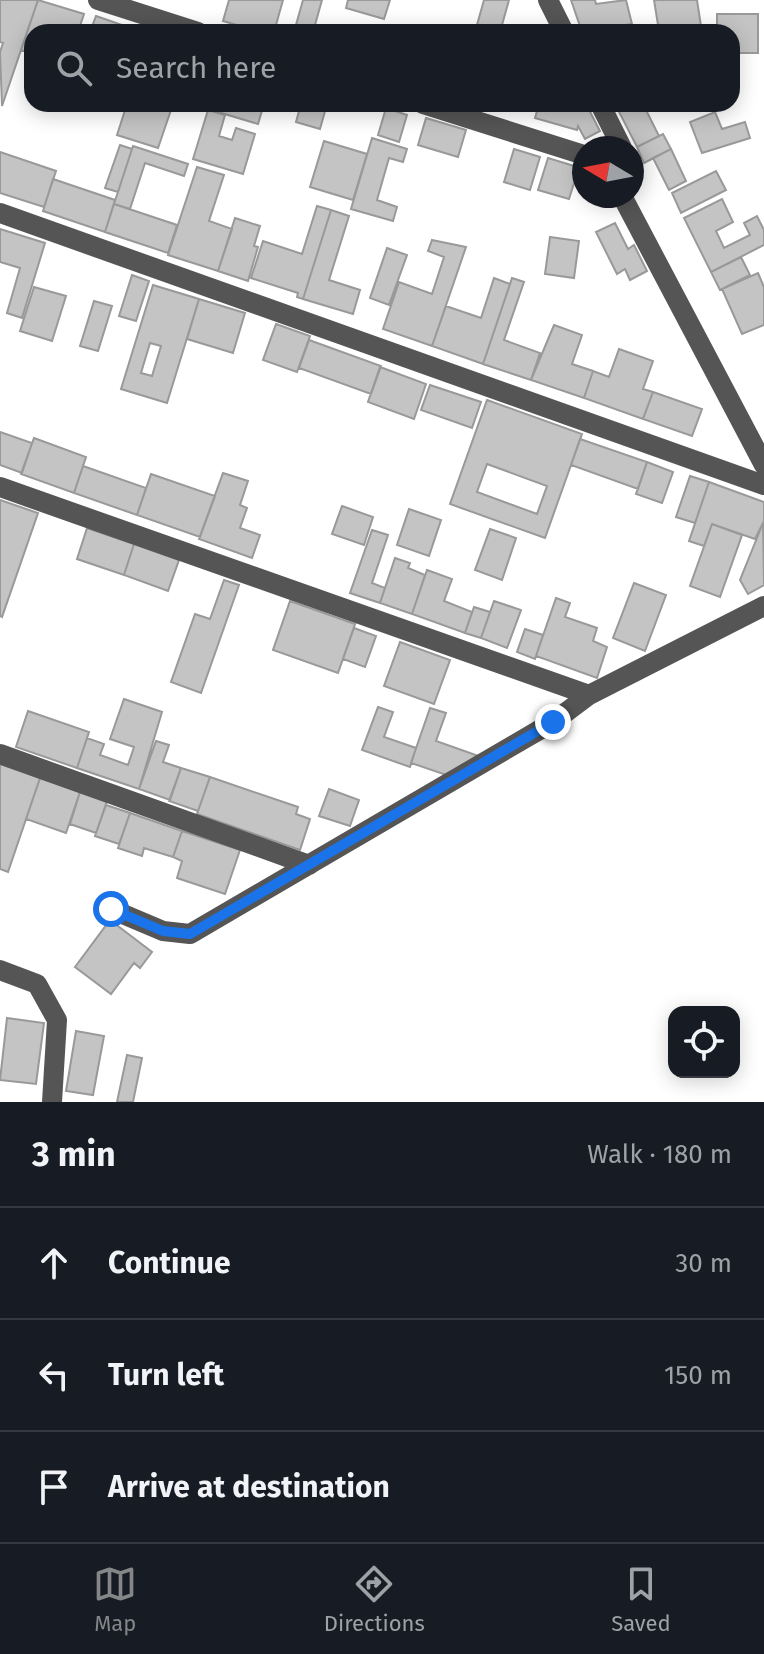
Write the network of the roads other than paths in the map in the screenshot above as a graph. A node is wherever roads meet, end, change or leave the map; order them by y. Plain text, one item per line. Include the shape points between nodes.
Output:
1 (98, 0) edge
2 (548, 0) edge
3 (173, 24) edge
4 (560, 24) edge
5 (448, 112) edge
6 (604, 112) edge
7 (616, 136) edge
8 (572, 151) edge
9 (628, 208) edge
10 (0, 213) edge
11 (764, 465) edge
12 (764, 485) edge
13 (0, 487) edge
14 (764, 606) edge
15 (589, 695) junction
16 (0, 754) edge
17 (309, 865) junction
18 (111, 909) dead end
19 (0, 970) edge
20 (52, 1102) edge

1 - 3 street
2 - 4 street
5 - 8 street
6 - 7 street
9 - 11 street
10 - 12 street
13 - 15 street
14 - 15 street
15 - 17 street via 553,722
16 - 17 street
17 - 18 street via 190,934 163,931
19 - 20 street via 37,984 57,1020

